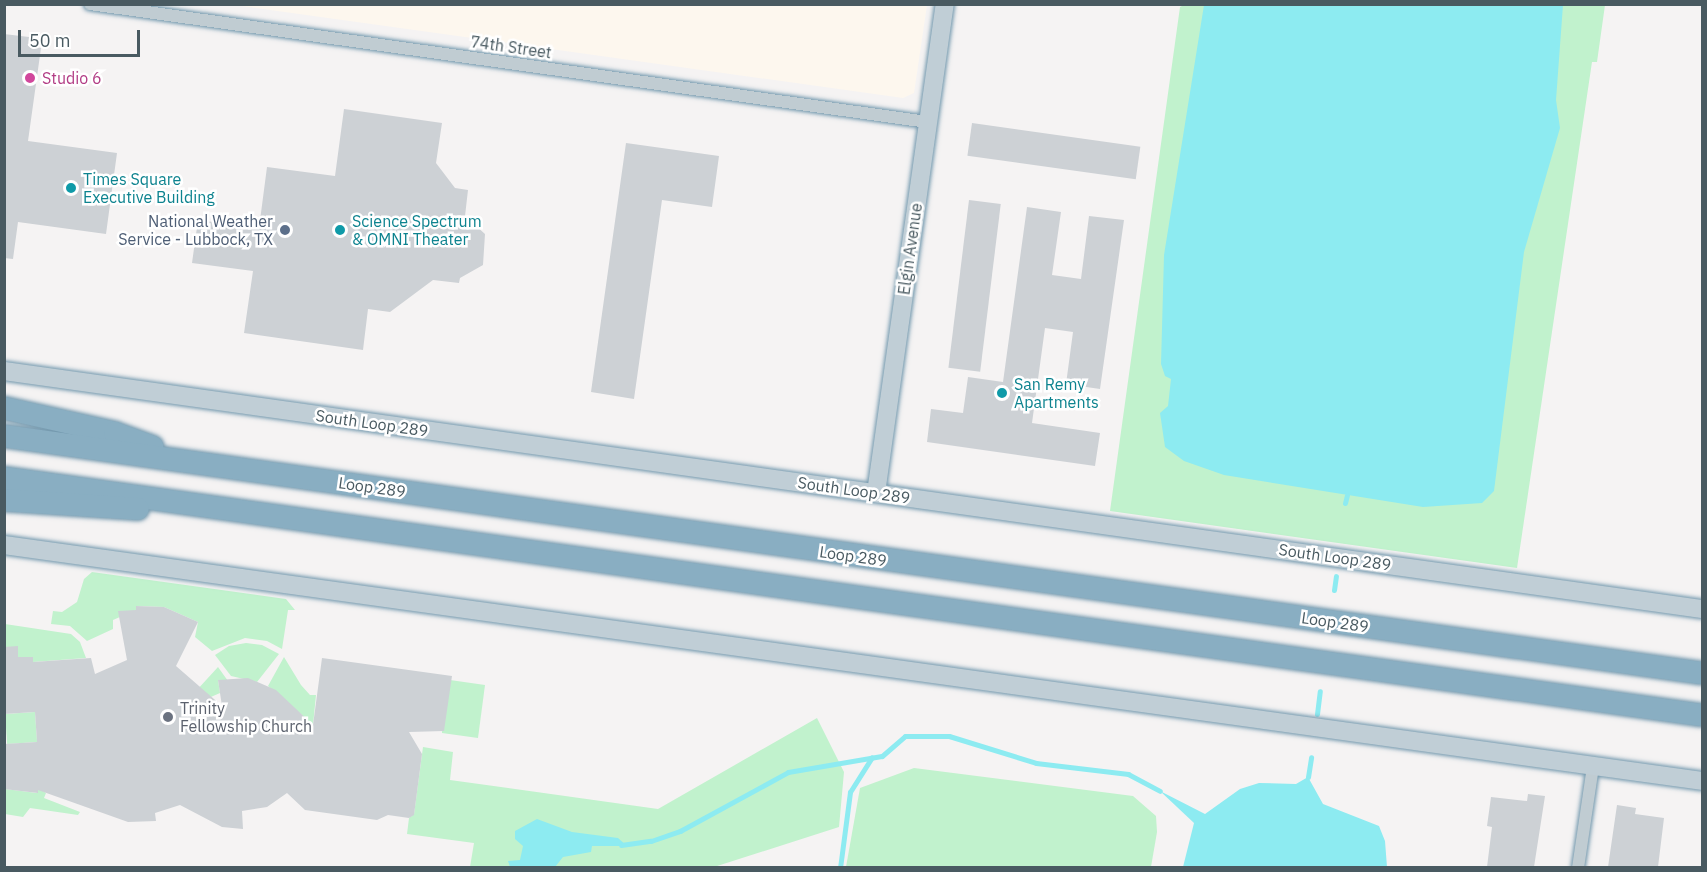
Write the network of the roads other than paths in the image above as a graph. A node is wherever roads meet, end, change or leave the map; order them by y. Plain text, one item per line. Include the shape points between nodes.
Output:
1 (90, 4) edge
2 (945, 4) edge
3 (928, 122) junction
4 (4, 371) edge
5 (4, 408) edge
6 (4, 436) edge
7 (197, 462) junction
8 (4, 478) edge
9 (876, 493) junction
10 (4, 500) edge
11 (242, 512) junction
12 (4, 544) edge
13 (1702, 609) edge
14 (1382, 628) junction
15 (1702, 657) edge
16 (1702, 673) edge
17 (1667, 710) junction
18 (1702, 715) edge
19 (1702, 720) edge
20 (1593, 766) junction
21 (1702, 781) edge
22 (1578, 867) edge

1 - 3 street, 74th Street
2 - 3 main road, Elgin Avenue
3 - 9 main road, Elgin Avenue
4 - 9 main road, South Loop 289
5 - 7 highway via 116,433
6 - 7 highway, Loop 289
7 - 14 highway, Loop 289
8 - 11 highway
9 - 13 main road, South Loop 289
10 - 11 highway via 98,508
11 - 17 highway
12 - 20 main road
14 - 15 highway
14 - 16 highway, Loop 289
17 - 18 highway
17 - 19 highway
20 - 21 main road
20 - 22 street

